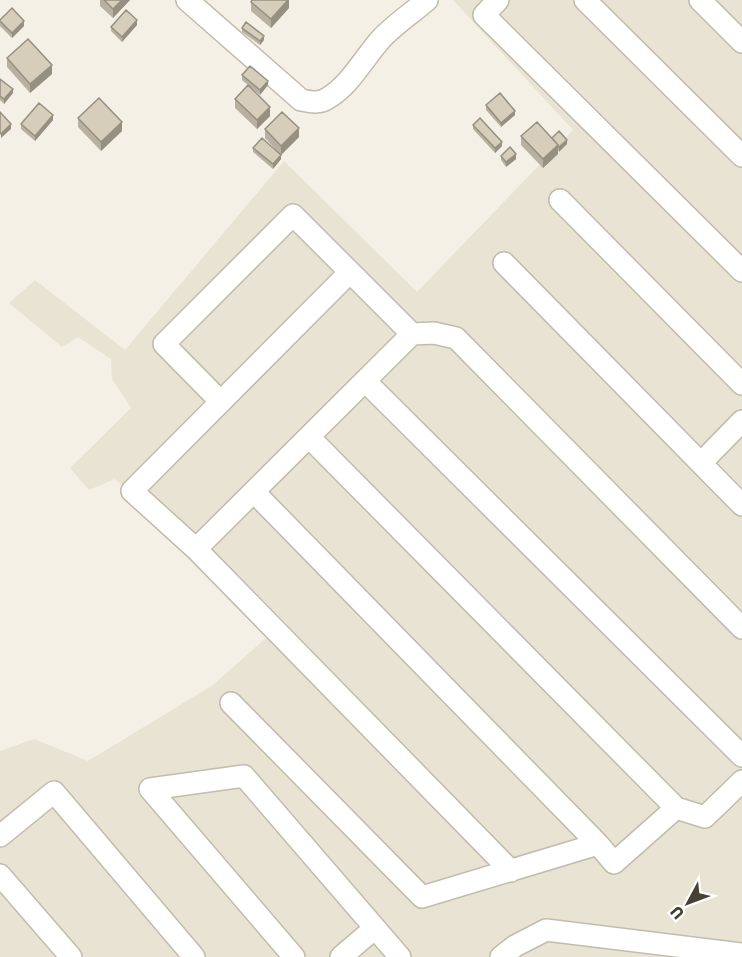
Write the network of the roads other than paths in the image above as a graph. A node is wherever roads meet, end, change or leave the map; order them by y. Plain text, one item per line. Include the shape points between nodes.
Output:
1 (187, 0) edge
2 (427, 0) edge
3 (498, 0) edge
4 (585, 0) edge
5 (700, 0) edge
6 (742, 42) edge
7 (742, 156) edge
8 (560, 200) dead end
9 (504, 263) dead end
10 (742, 271) edge
11 (350, 272) junction
12 (412, 334) junction
13 (365, 381) junction
14 (742, 384) edge
15 (221, 402) junction
16 (742, 421) edge
17 (309, 437) junction
18 (701, 463) junction
19 (254, 492) junction
20 (742, 505) edge
21 (196, 549) junction
22 (742, 628) edge
23 (231, 704) dead end
24 (742, 756) edge
25 (742, 782) edge
26 (676, 808) junction
27 (0, 836) edge
28 (598, 844) junction
29 (512, 871) junction
30 (0, 875) edge
31 (375, 928) junction
32 (742, 954) edge
33 (71, 957) edge
34 (194, 957) edge
35 (294, 957) edge
36 (341, 957) edge
37 (400, 957) edge
38 (501, 957) edge

1 - 2 street via 302,100 320,102 341,87 383,37
3 - 10 street via 484,15
4 - 7 street
5 - 6 street
8 - 14 street
9 - 18 street
11 - 12 street
11 - 15 street
11 - 15 street via 293,215 164,344
12 - 13 street
12 - 22 street via 456,338
13 - 17 street
13 - 24 street
15 - 21 street via 132,491
16 - 18 street
17 - 19 street
17 - 26 street
18 - 20 street
19 - 21 street
19 - 28 street
21 - 29 street
23 - 29 street via 423,897
25 - 26 street via 705,817
26 - 28 street via 614,863
27 - 34 street via 54,792
28 - 29 street
30 - 33 street
31 - 35 street via 244,776 150,789
31 - 36 street
31 - 37 street
32 - 38 street via 546,930

